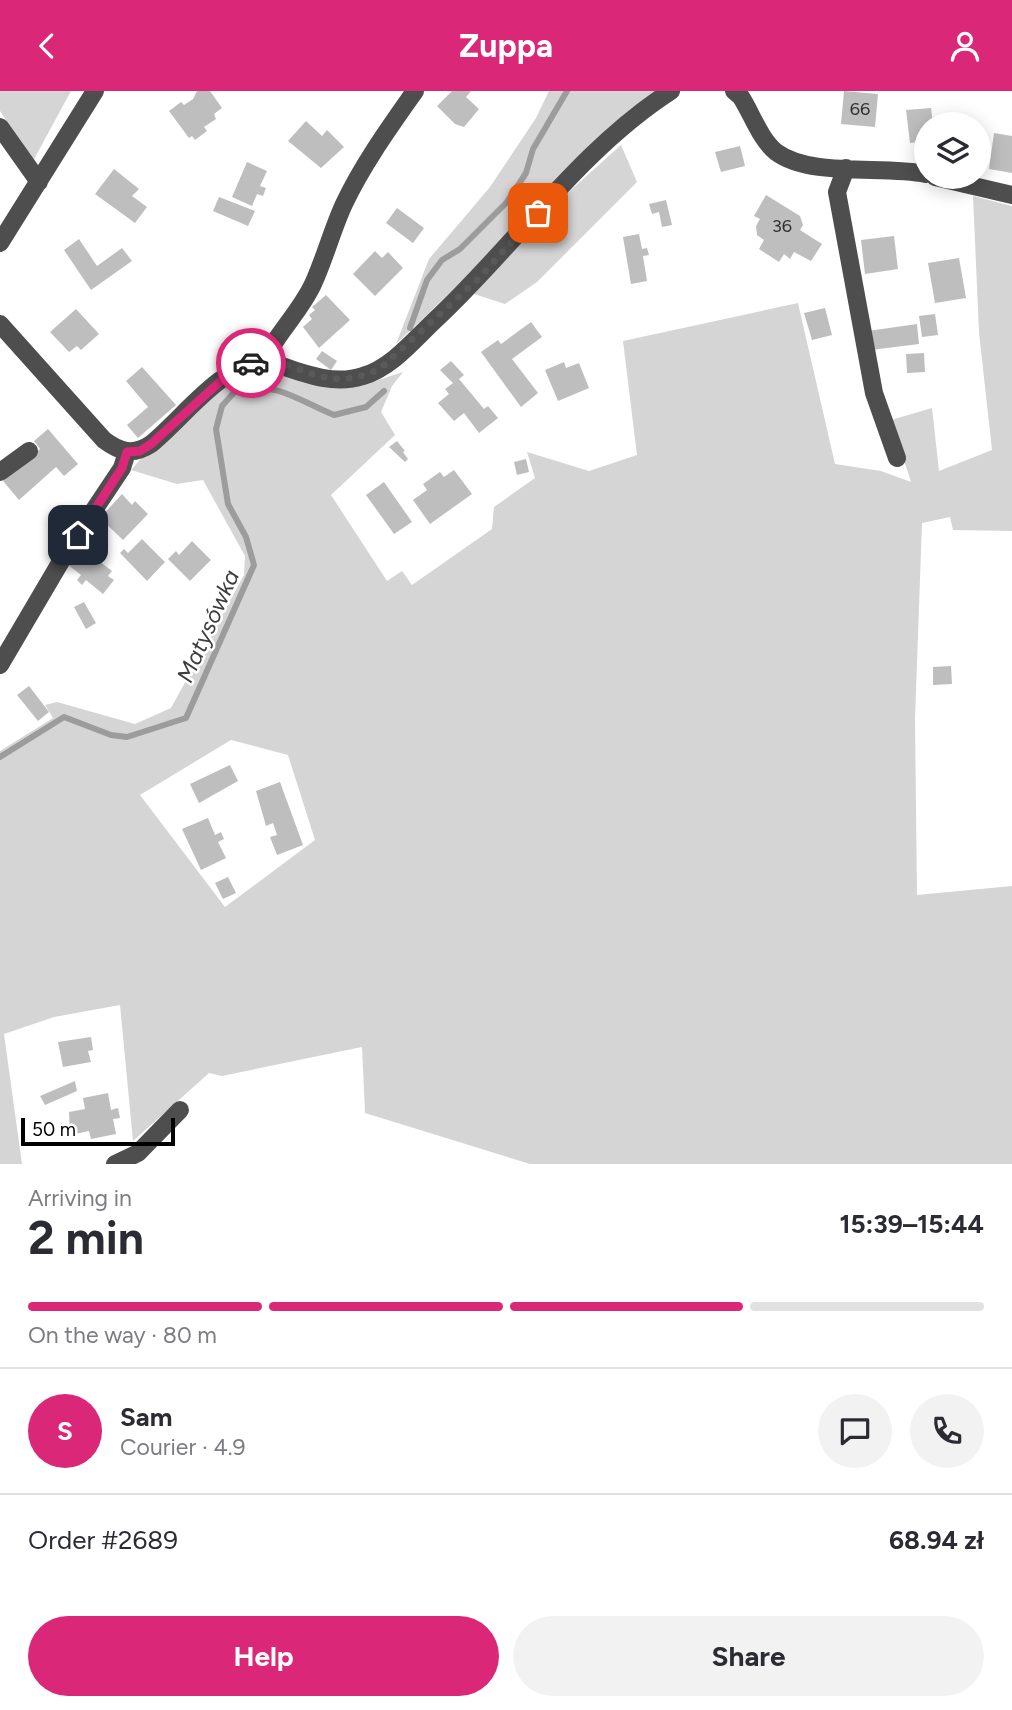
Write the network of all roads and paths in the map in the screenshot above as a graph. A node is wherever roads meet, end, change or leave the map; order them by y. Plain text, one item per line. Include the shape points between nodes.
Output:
1 (94, 91) edge
2 (415, 91) edge
3 (671, 91) edge
4 (737, 94) edge
5 (0, 127) edge
6 (846, 168) junction
7 (914, 172) edge
8 (39, 182) junction
9 (986, 189) edge
10 (1012, 195) edge
11 (0, 243) edge
12 (0, 324) edge
13 (264, 360) junction
14 (29, 451) dead end
15 (127, 452) junction
16 (897, 459) dead end
17 (0, 472) edge
18 (0, 665) edge
19 (180, 1110) dead end
20 (115, 1164) edge

1 - 8 street
2 - 13 street via 365,163 309,292
3 - 13 street via 589,158 478,279 381,368 364,376 330,380
4 - 6 street via 775,151 789,159
5 - 8 street
6 - 7 street
6 - 16 street via 837,192 874,393
8 - 11 street
9 - 10 street
12 - 15 street via 104,440
13 - 15 street via 240,367 151,444
14 - 17 street
15 - 18 street via 122,468
19 - 20 street via 138,1153

